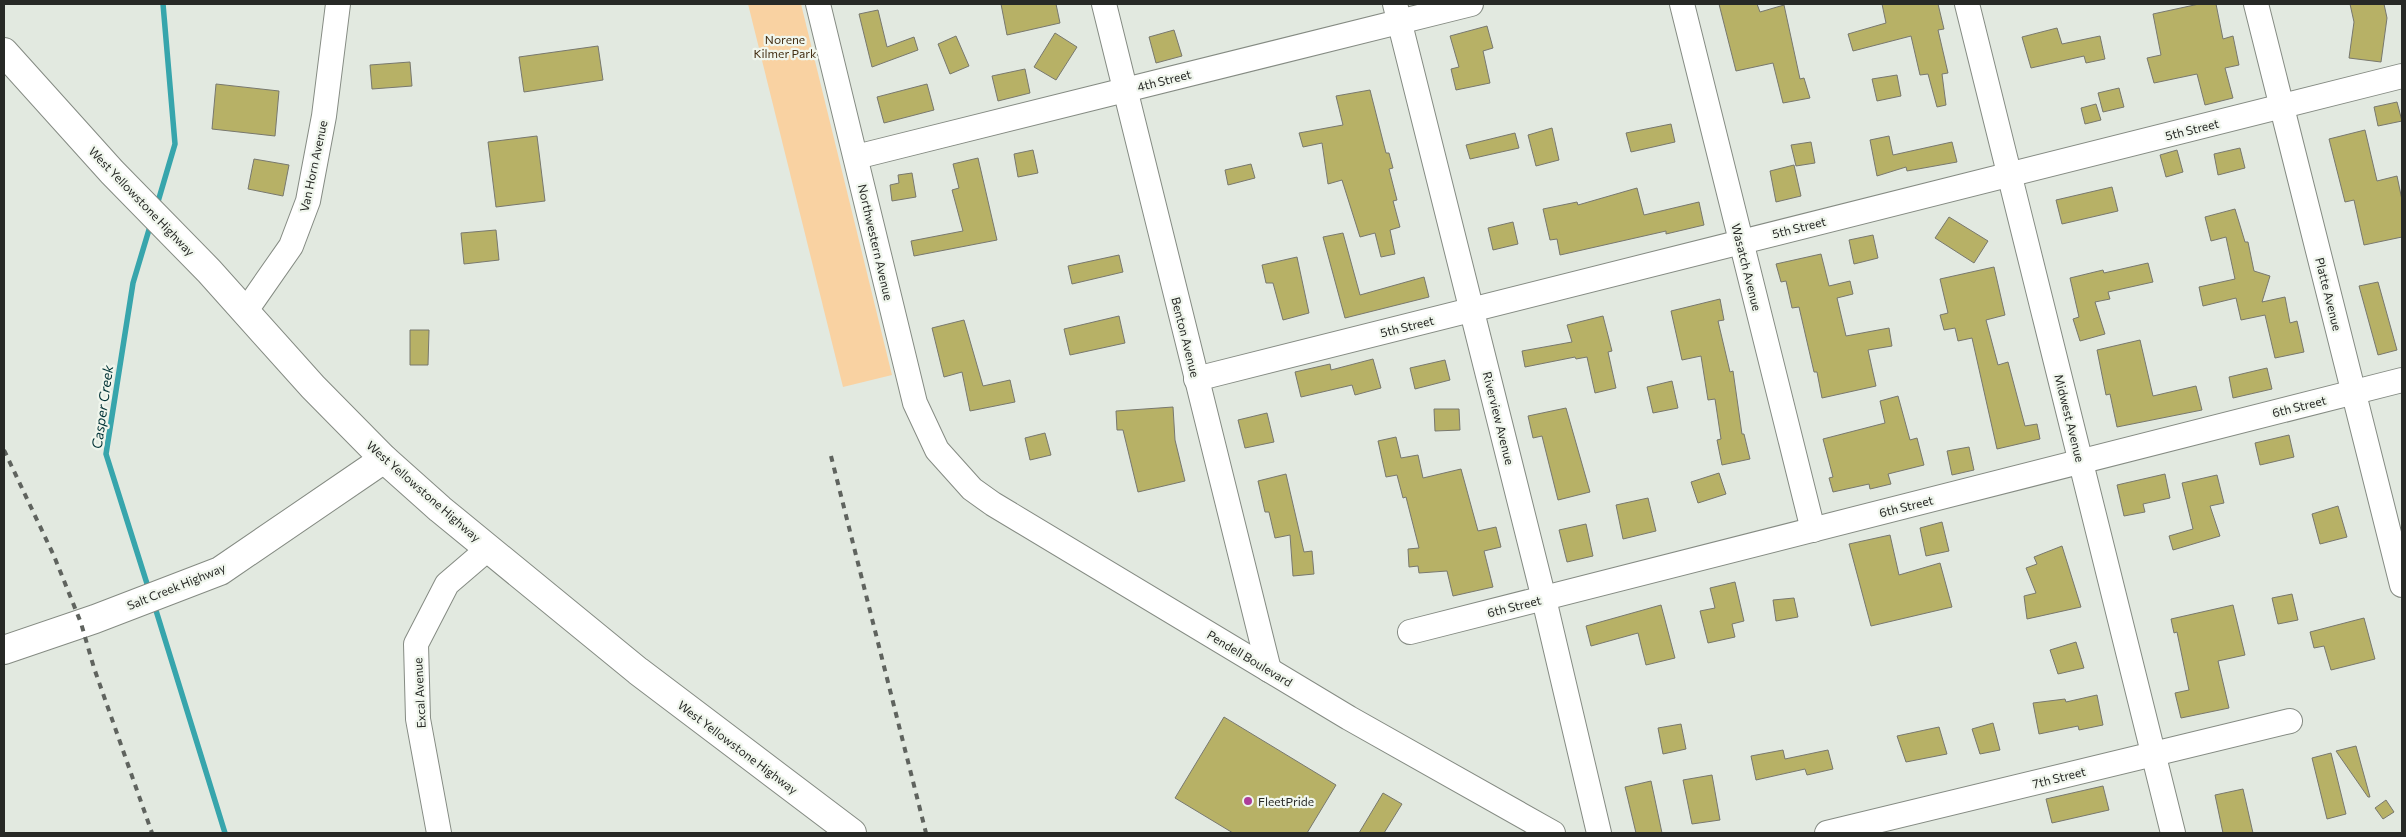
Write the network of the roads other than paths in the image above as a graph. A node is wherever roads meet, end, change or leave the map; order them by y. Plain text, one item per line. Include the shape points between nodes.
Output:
1 (338, 4) edge
2 (818, 4) edge
3 (1104, 4) edge
4 (1471, 4) edge
5 (1682, 4) edge
6 (1966, 4) edge
7 (2256, 4) edge
8 (1397, 13) edge
9 (4, 52) edge
10 (2402, 76) edge
11 (1125, 90) junction
12 (2282, 106) junction
13 (856, 157) junction
14 (2009, 175) junction
15 (1741, 242) junction
16 (1472, 310) junction
17 (245, 312) junction
18 (1196, 379) junction
19 (2402, 380) edge
20 (2354, 392) junction
21 (384, 459) junction
22 (2081, 462) junction
23 (954, 471) joint
24 (1813, 530) junction
25 (489, 548) junction
26 (2402, 585) edge
27 (1544, 599) junction
28 (1410, 632) dead end
29 (4, 650) edge
30 (1269, 670) junction
31 (2290, 721) dead end
32 (2153, 754) junction
33 (1878, 827) edge
34 (851, 832) edge
35 (439, 833) edge
36 (1554, 833) edge
37 (1599, 833) edge
38 (1827, 833) edge
39 (2173, 833) edge

1 - 17 street, Van Horn Avenue via 324,116 308,202 291,246
2 - 13 street, Northwestern Avenue
3 - 11 street, Benton Avenue
4 - 8 street, 4th Street
5 - 15 street, Wasatch Avenue
6 - 14 street, Midwest Avenue
7 - 12 street, Platte Avenue
8 - 11 street, 4th Street
8 - 16 street, Riverview Avenue
9 - 17 main road, West Yellowstone Highway
10 - 12 street, 5th Street
11 - 13 street, 4th Street
11 - 18 street, Benton Avenue
12 - 14 street, 5th Street
12 - 20 street, Platte Avenue
13 - 23 street, Northwestern Avenue via 915,403 937,450
14 - 15 street, 5th Street
14 - 22 street, Midwest Avenue
15 - 16 street, 5th Street
15 - 24 street, Wasatch Avenue
16 - 18 street, 5th Street
16 - 27 street, Riverview Avenue
17 - 21 main road, West Yellowstone Highway
18 - 30 street, Benton Avenue
19 - 20 street, 6th Street
20 - 22 street, 6th Street
20 - 26 street, Platte Avenue
21 - 25 main road, West Yellowstone Highway
21 - 29 main road, Salt Creek Highway via 220,571
22 - 24 street, 6th Street
22 - 32 street, Midwest Avenue
23 - 30 street, Pendell Boulevard via 993,504
24 - 27 street, 6th Street
25 - 34 main road, West Yellowstone Highway via 638,671
25 - 35 street, Excal Avenue via 447,584 416,644 418,719
27 - 28 street, 6th Street
27 - 37 street, Riverview Avenue
30 - 36 street, Pendell Boulevard
31 - 32 street, 7th Street
32 - 33 street, 7th Street
32 - 39 street, Midwest Avenue
33 - 38 street, 7th Street

